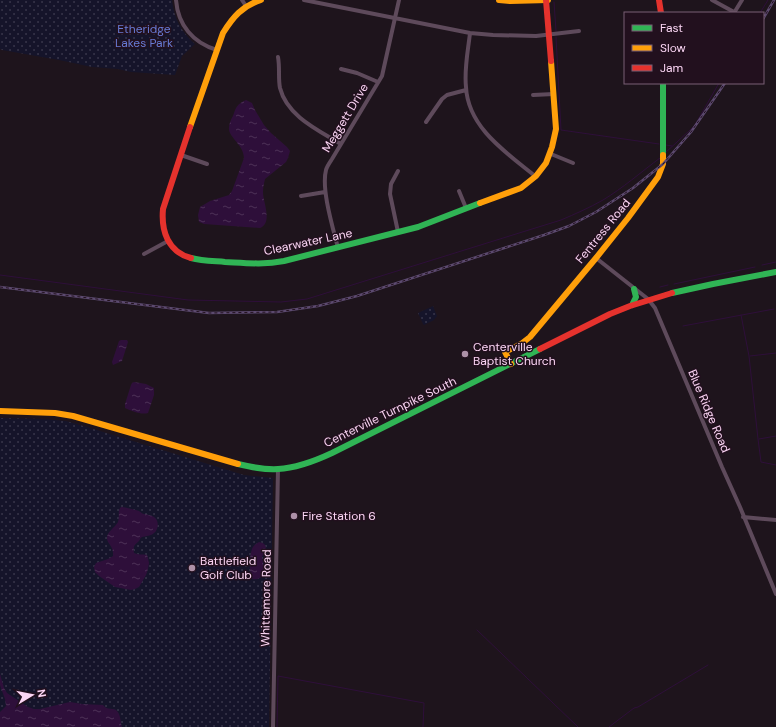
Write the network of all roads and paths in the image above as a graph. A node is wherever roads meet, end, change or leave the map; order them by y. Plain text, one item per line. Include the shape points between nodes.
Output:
1 (176, 0) edge
2 (242, 0) edge
3 (261, 0) edge
4 (304, 0) edge
5 (399, 0) edge
6 (499, 0) edge
7 (547, 0) edge
8 (659, 0) edge
9 (712, 0) edge
10 (742, 0) edge
11 (246, 6) junction
12 (661, 12) edge
13 (732, 12) edge
14 (735, 12) edge
15 (396, 18) junction
16 (579, 32) dead end
17 (470, 33) junction
18 (549, 34) junction
19 (217, 50) junction
20 (278, 57) dead end
21 (341, 69) dead end
22 (378, 82) junction
23 (663, 84) edge
24 (466, 90) junction
25 (554, 94) junction
26 (533, 95) dead end
27 (426, 122) dead end
28 (341, 144) junction
29 (551, 154) junction
30 (181, 155) junction
31 (573, 163) dead end
32 (207, 164) dead end
33 (398, 171) dead end
34 (535, 176) junction
35 (459, 191) dead end
36 (325, 192) junction
37 (301, 196) dead end
38 (466, 208) junction
39 (398, 232) junction
40 (168, 241) junction
41 (338, 248) junction
42 (144, 254) dead end
43 (596, 258) junction
44 (776, 272) edge
45 (634, 289) junction
46 (648, 299) junction
47 (632, 305) junction
48 (511, 364) junction
49 (0, 411) edge
50 (278, 469) junction
51 (744, 517) junction
52 (776, 520) edge
53 (776, 594) edge
54 (273, 727) edge

1 - 19 street via 178,14 192,36 207,47
2 - 11 street
3 - 11 street
4 - 15 street
5 - 15 street, Meggett Drive
6 - 7 street
7 - 18 street, Clearwater Lane
8 - 12 street
9 - 13 street
10 - 14 street
11 - 19 street via 228,25
15 - 17 street
15 - 22 street, Meggett Drive via 382,76
16 - 18 street
17 - 18 street via 515,36
17 - 24 street
18 - 25 street, Clearwater Lane
19 - 30 street
20 - 28 street via 280,88 291,110
21 - 22 street
22 - 28 street, Meggett Drive
23 - 43 street, Fentress Road via 661,171
24 - 27 street via 442,98
24 - 34 street via 472,112 488,136
25 - 26 street
25 - 29 street, Clearwater Lane via 556,128
28 - 36 street, Meggett Drive via 326,170
29 - 31 street
29 - 34 street, Clearwater Lane
30 - 32 street
30 - 40 street via 163,209 164,233
33 - 39 street via 391,184 390,194
34 - 38 street, Clearwater Lane via 521,188
35 - 38 street
36 - 37 street
36 - 41 street, Meggett Drive
38 - 39 street, Clearwater Lane
39 - 41 street, Clearwater Lane
40 - 41 street, Clearwater Lane via 178,252 194,259 258,264 284,261
40 - 42 street
43 - 45 street, Blue Ridge Road
43 - 48 street, Fentress Road via 527,340 505,352
44 - 46 street, Centerville Turnpike South
45 - 46 street, Blue Ridge Road
45 - 47 street via 636,298
46 - 47 street, Centerville Turnpike South
46 - 51 street, Blue Ridge Road via 655,308
47 - 48 street, Centerville Turnpike South
48 - 50 street, Centerville Turnpike South via 326,455 304,464
49 - 50 street, Centerville Turnpike South via 73,416 233,463 255,468
50 - 54 street, Whittamore Road
51 - 52 street
51 - 53 street, Blue Ridge Road

